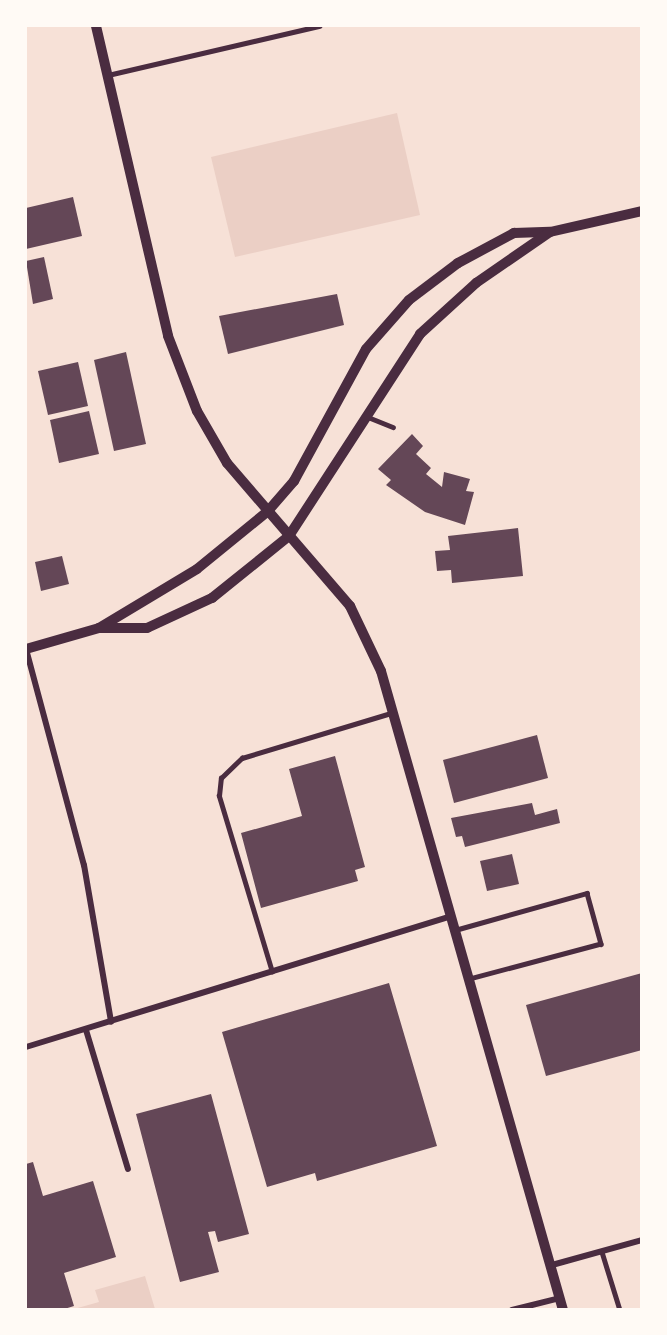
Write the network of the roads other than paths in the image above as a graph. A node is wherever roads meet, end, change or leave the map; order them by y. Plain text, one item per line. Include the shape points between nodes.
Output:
1 (96, 26) edge
2 (319, 26) edge
3 (108, 76) junction
4 (642, 211) edge
5 (550, 232) junction
6 (366, 416) junction
7 (393, 428) dead end
8 (268, 511) junction
9 (290, 536) junction
10 (99, 628) junction
11 (26, 649) edge
12 (394, 712) junction
13 (451, 916) junction
14 (455, 930) junction
15 (272, 972) junction
16 (469, 979) junction
17 (111, 1022) junction
18 (86, 1030) junction
19 (26, 1047) edge
20 (128, 1168) dead end
21 (642, 1240) edge
22 (602, 1252) junction
23 (552, 1266) junction
24 (560, 1298) junction
25 (513, 1310) edge
26 (563, 1310) edge
27 (620, 1310) edge

1 - 3 street
2 - 3 lane
3 - 8 street via 168,336 197,411 227,463
4 - 5 street
5 - 6 street via 476,283 420,334
5 - 8 street via 514,233 458,263 409,300 366,349 294,481
6 - 7 lane
6 - 9 street
8 - 9 street
8 - 10 street via 197,569
9 - 10 street via 212,598 147,628
9 - 12 street via 350,606
10 - 11 street
11 - 17 street via 84,866
12 - 13 street
12 - 15 lane via 242,758 221,778 219,796
13 - 14 street
13 - 15 street
14 - 16 street
14 - 16 lane via 587,893 601,945
15 - 17 street
16 - 23 street
17 - 18 street
18 - 19 street
18 - 20 street
21 - 22 street
22 - 23 street
22 - 27 lane
23 - 24 street
24 - 25 street
24 - 26 street

